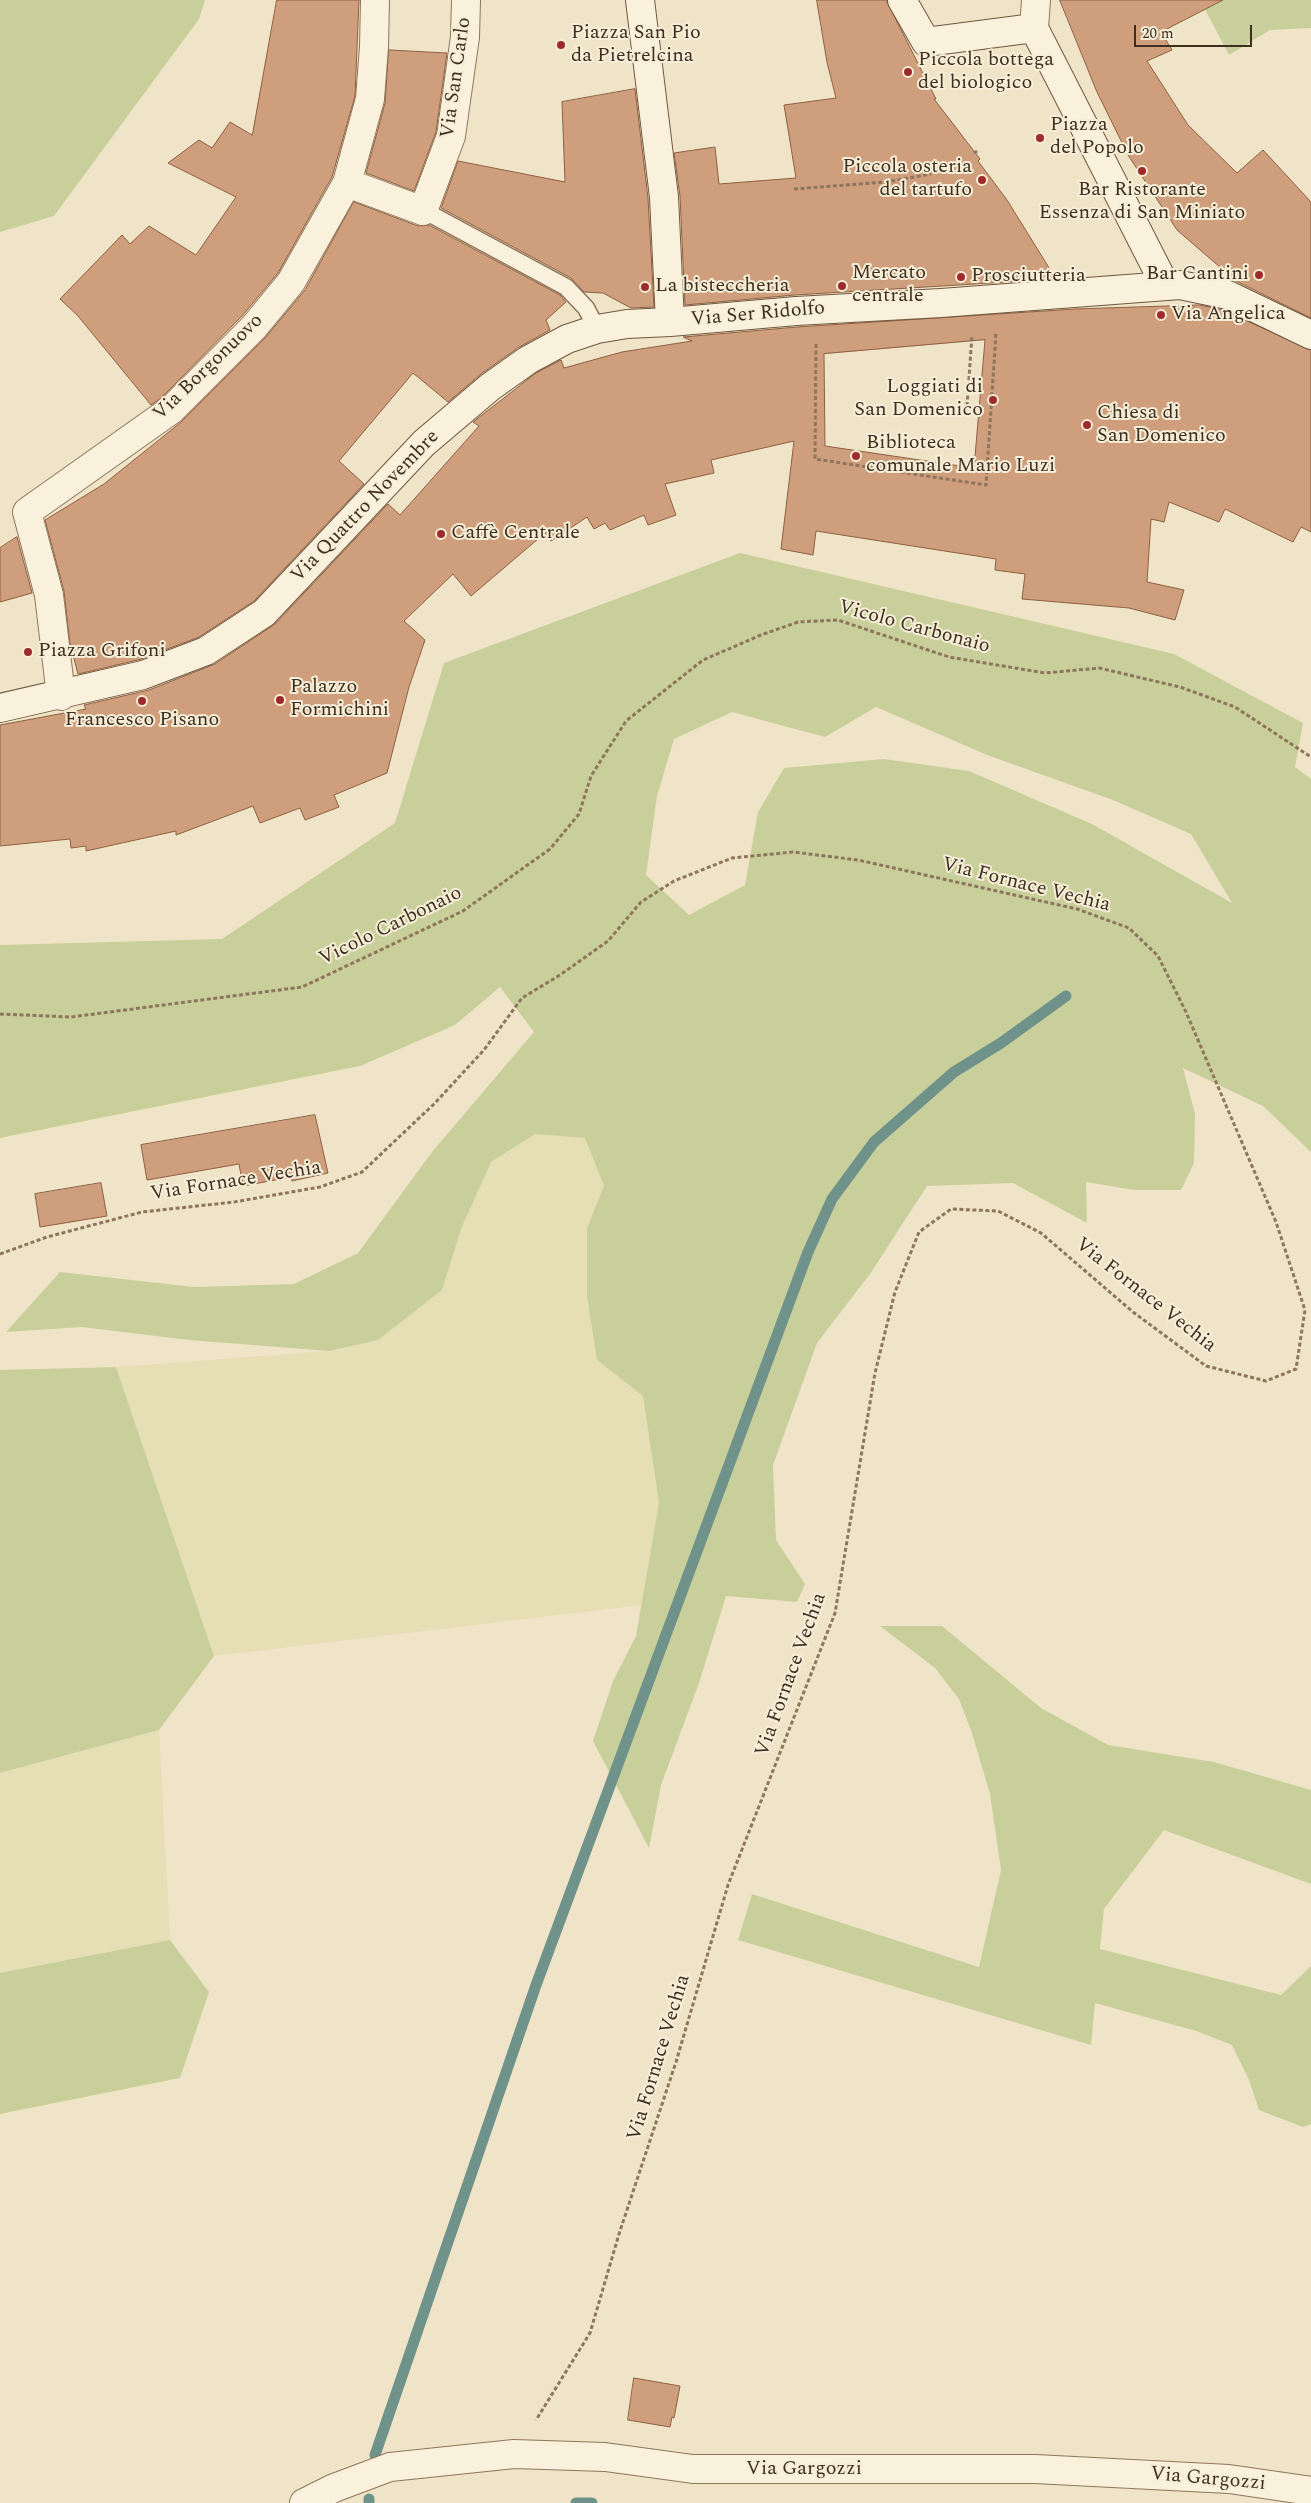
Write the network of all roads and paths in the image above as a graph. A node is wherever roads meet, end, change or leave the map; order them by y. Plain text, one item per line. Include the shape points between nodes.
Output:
1 (375, 0) edge
2 (466, 0) edge
3 (640, 0) edge
4 (902, 0) edge
5 (1036, 0) edge
6 (1034, 28) junction
7 (931, 174) dead end
8 (347, 183) junction
9 (794, 189) dead end
10 (428, 214) junction
11 (1165, 285) junction
12 (670, 322) junction
13 (996, 325) dead end
14 (973, 326) dead end
15 (597, 329) junction
16 (1311, 335) edge
17 (816, 339) dead end
18 (967, 406) dead end
19 (61, 696) junction
20 (0, 708) edge
21 (1311, 757) edge
22 (0, 1014) edge
23 (0, 1254) edge
24 (514, 2454) junction
25 (1311, 2491) edge
26 (304, 2503) edge

1 - 8 main road, Via Borgonuovo via 370,99
2 - 10 main road, Via San Carlo via 465,37 451,136
3 - 12 main road via 664,197
4 - 6 main road via 926,42
5 - 6 main road
6 - 11 main road
7 - 9 path via 886,182
8 - 10 main road
8 - 19 main road, Via Borgonuovo via 291,282 254,327 171,410 27,512 49,595
10 - 15 lane via 566,287 586,308
11 - 12 main road, Via Ser Ridolfo
11 - 16 main road, Via Ser Ridolfo via 1228,295
12 - 15 main road, Via Quattro Novembre
13 - 17 path via 986,485 815,459
14 - 18 path
15 - 19 main road, Via Quattro Novembre via 567,339 528,360 490,387 424,443 264,614 206,651 143,675
19 - 20 main road, Via Quattro Novembre
21 - 22 path, Vicolo Carbonaio via 1235,707 1180,687 1099,668 1045,673 949,657 838,620 798,622 703,660 626,721 591,776 579,814 550,849 463,911 302,987 72,1016
23 - 24 path, Via Fornace Vechia via 47,1237 142,1212 234,1202 320,1187 362,1172 434,1104 484,1050 522,998 608,940 641,902 674,881 732,858 793,852 858,860 1077,909 1129,928 1158,956 1186,1012 1276,1222 1305,1310 1296,1369 1266,1381 1206,1366 1133,1312 1041,1232 998,1211 951,1210 919,1232 895,1292 875,1373 835,1613 728,1885 590,2333
24 - 25 main road, Via Gargozzi via 605,2457 693,2469 1035,2469 1229,2479
24 - 26 main road, Via Gargozzi via 390,2467

